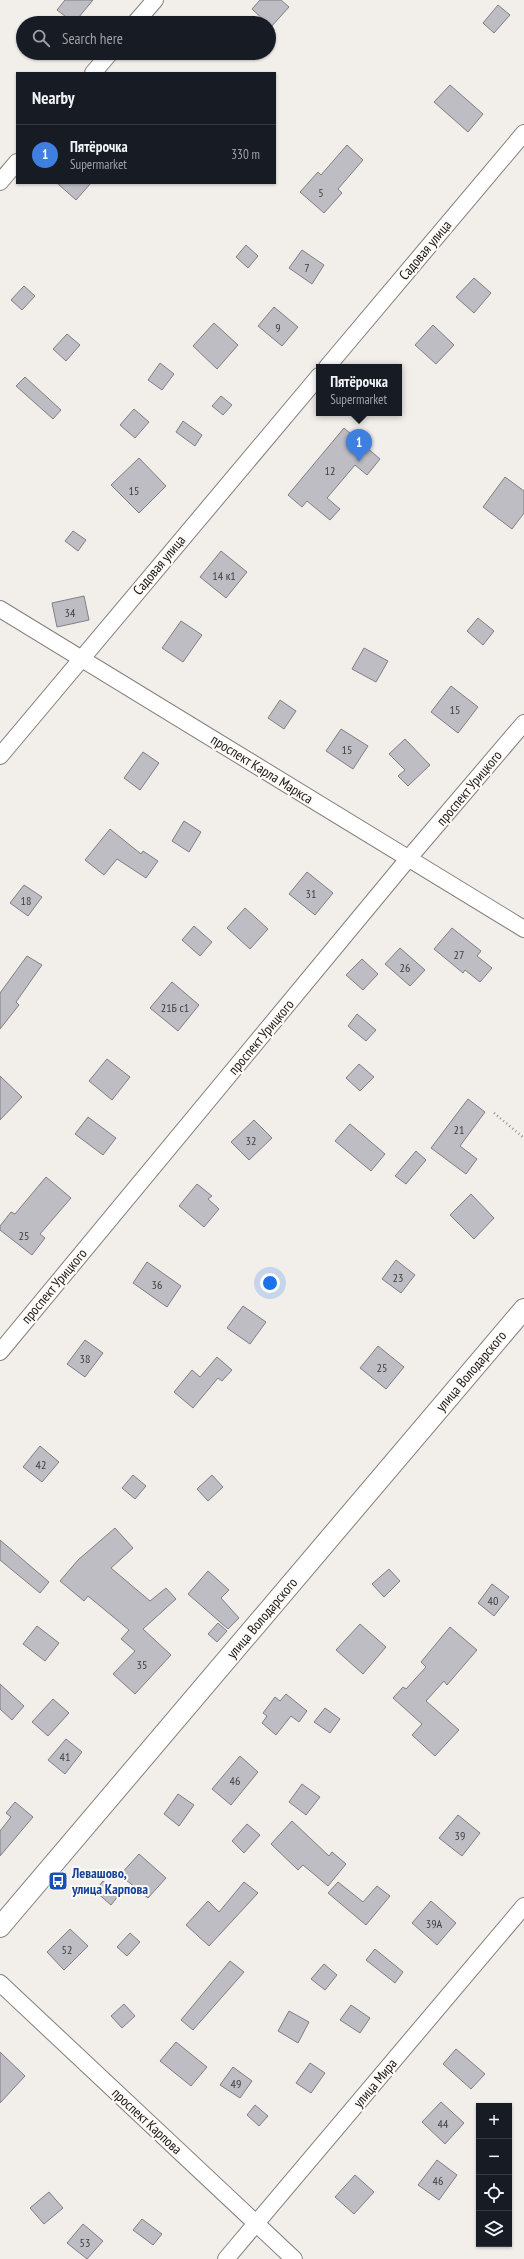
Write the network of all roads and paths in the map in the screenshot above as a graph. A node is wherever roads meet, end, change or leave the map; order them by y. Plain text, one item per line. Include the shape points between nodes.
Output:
1 (155, 0) edge
2 (142, 16) edge
3 (104, 60) edge
4 (94, 72) edge
5 (524, 133) edge
6 (16, 163) edge
7 (0, 182) edge
8 (330, 364) edge
9 (316, 380) edge
10 (0, 609) edge
11 (81, 658) junction
12 (524, 723) edge
13 (0, 756) edge
14 (408, 859) junction
15 (524, 929) edge
16 (494, 1113) dead end
17 (524, 1138) edge
18 (524, 1309) edge
19 (0, 1352) edge
20 (524, 1906) edge
21 (0, 1928) edge
22 (0, 1983) edge
23 (257, 2224) junction
24 (226, 2259) edge
25 (294, 2259) edge

1 - 2 street
3 - 4 street
5 - 8 street, Садовая улица
6 - 7 street
9 - 11 street, Садовая улица
10 - 11 street, проспект Карла Маркса
11 - 13 street, Садовая улица
11 - 14 street, проспект Карла Маркса
12 - 14 street, проспект Урицкого
14 - 15 street, проспект Карла Маркса
14 - 19 street, проспект Урицкого
16 - 17 path
18 - 21 street, улица Володарского
20 - 23 street, улица Мира
22 - 23 street, проспект Карпова
23 - 24 street, улица Мира
23 - 25 street, проспект Карпова

